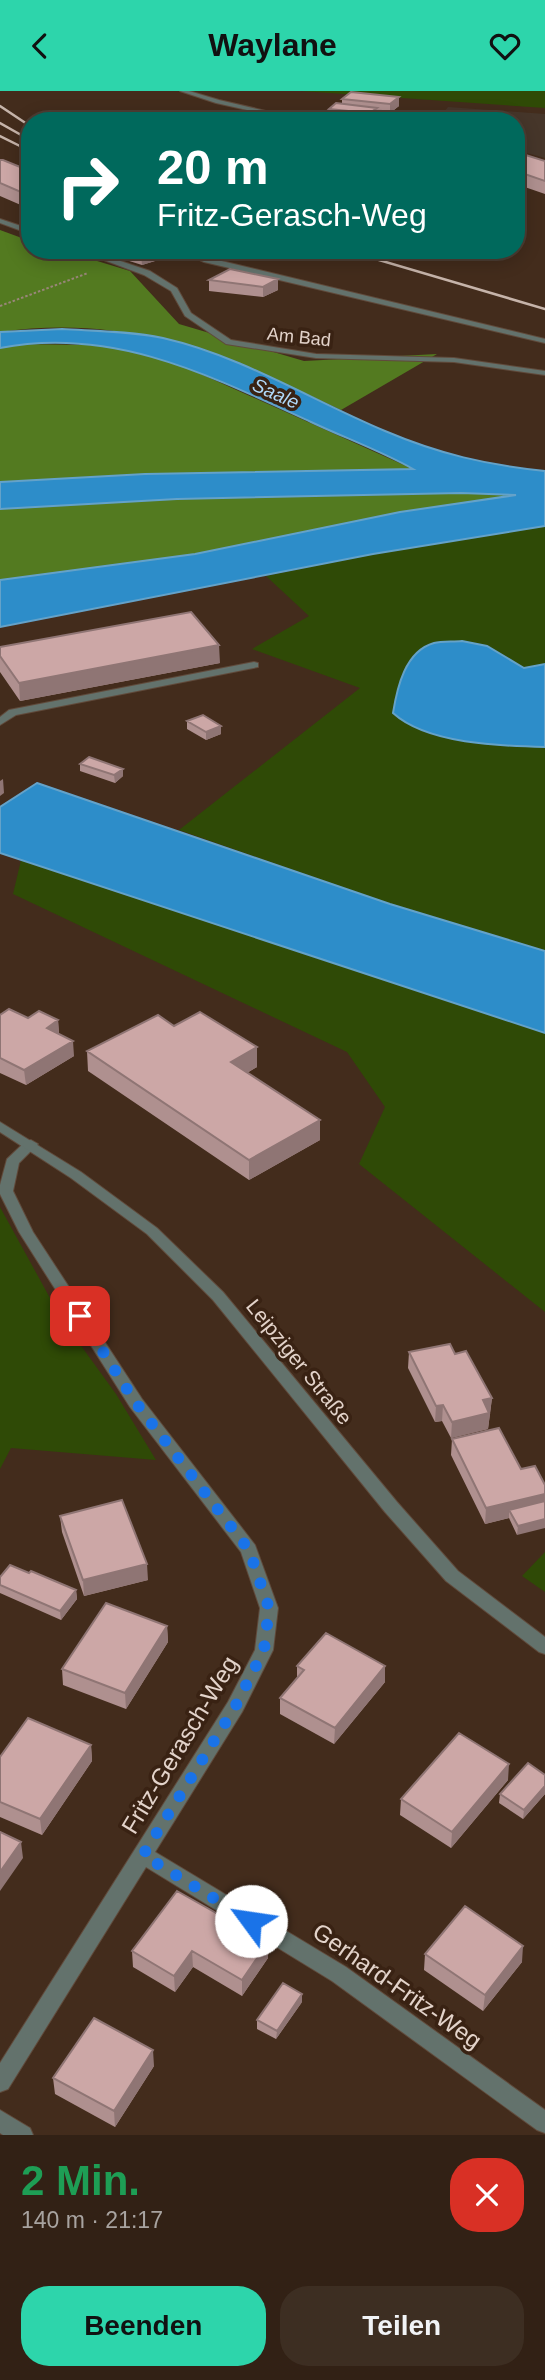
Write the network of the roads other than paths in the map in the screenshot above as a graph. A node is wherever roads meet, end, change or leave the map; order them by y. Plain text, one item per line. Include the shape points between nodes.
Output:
1 (183, 91) edge
2 (264, 112) edge
3 (0, 221) edge
4 (21, 229) edge
5 (104, 259) edge
6 (204, 259) edge
7 (545, 341) edge
8 (545, 373) edge
9 (254, 665) dead end
10 (0, 722) edge
11 (0, 1126) edge
12 (31, 1144) junction
13 (545, 1647) edge
14 (143, 1855) junction
15 (0, 2082) edge
16 (0, 2120) edge
17 (545, 2123) edge
18 (22, 2135) edge

1 - 2 street
3 - 4 street
5 - 8 street, Am Bad via 147,274 174,291 188,314 229,342 316,356 454,360
6 - 7 street
9 - 10 street via 13,712
11 - 12 street, Leipziger Straße
12 - 13 street, Leipziger Straße via 152,1231 218,1296 452,1576
12 - 14 street, Fritz-Gerasch-Weg via 12,1162 6,1191 26,1232 136,1403 249,1550 269,1608 264,1650 235,1707
14 - 15 street, Fritz-Gerasch-Weg
14 - 17 street, Gerhard-Fritz-Weg via 338,1973
16 - 18 street

